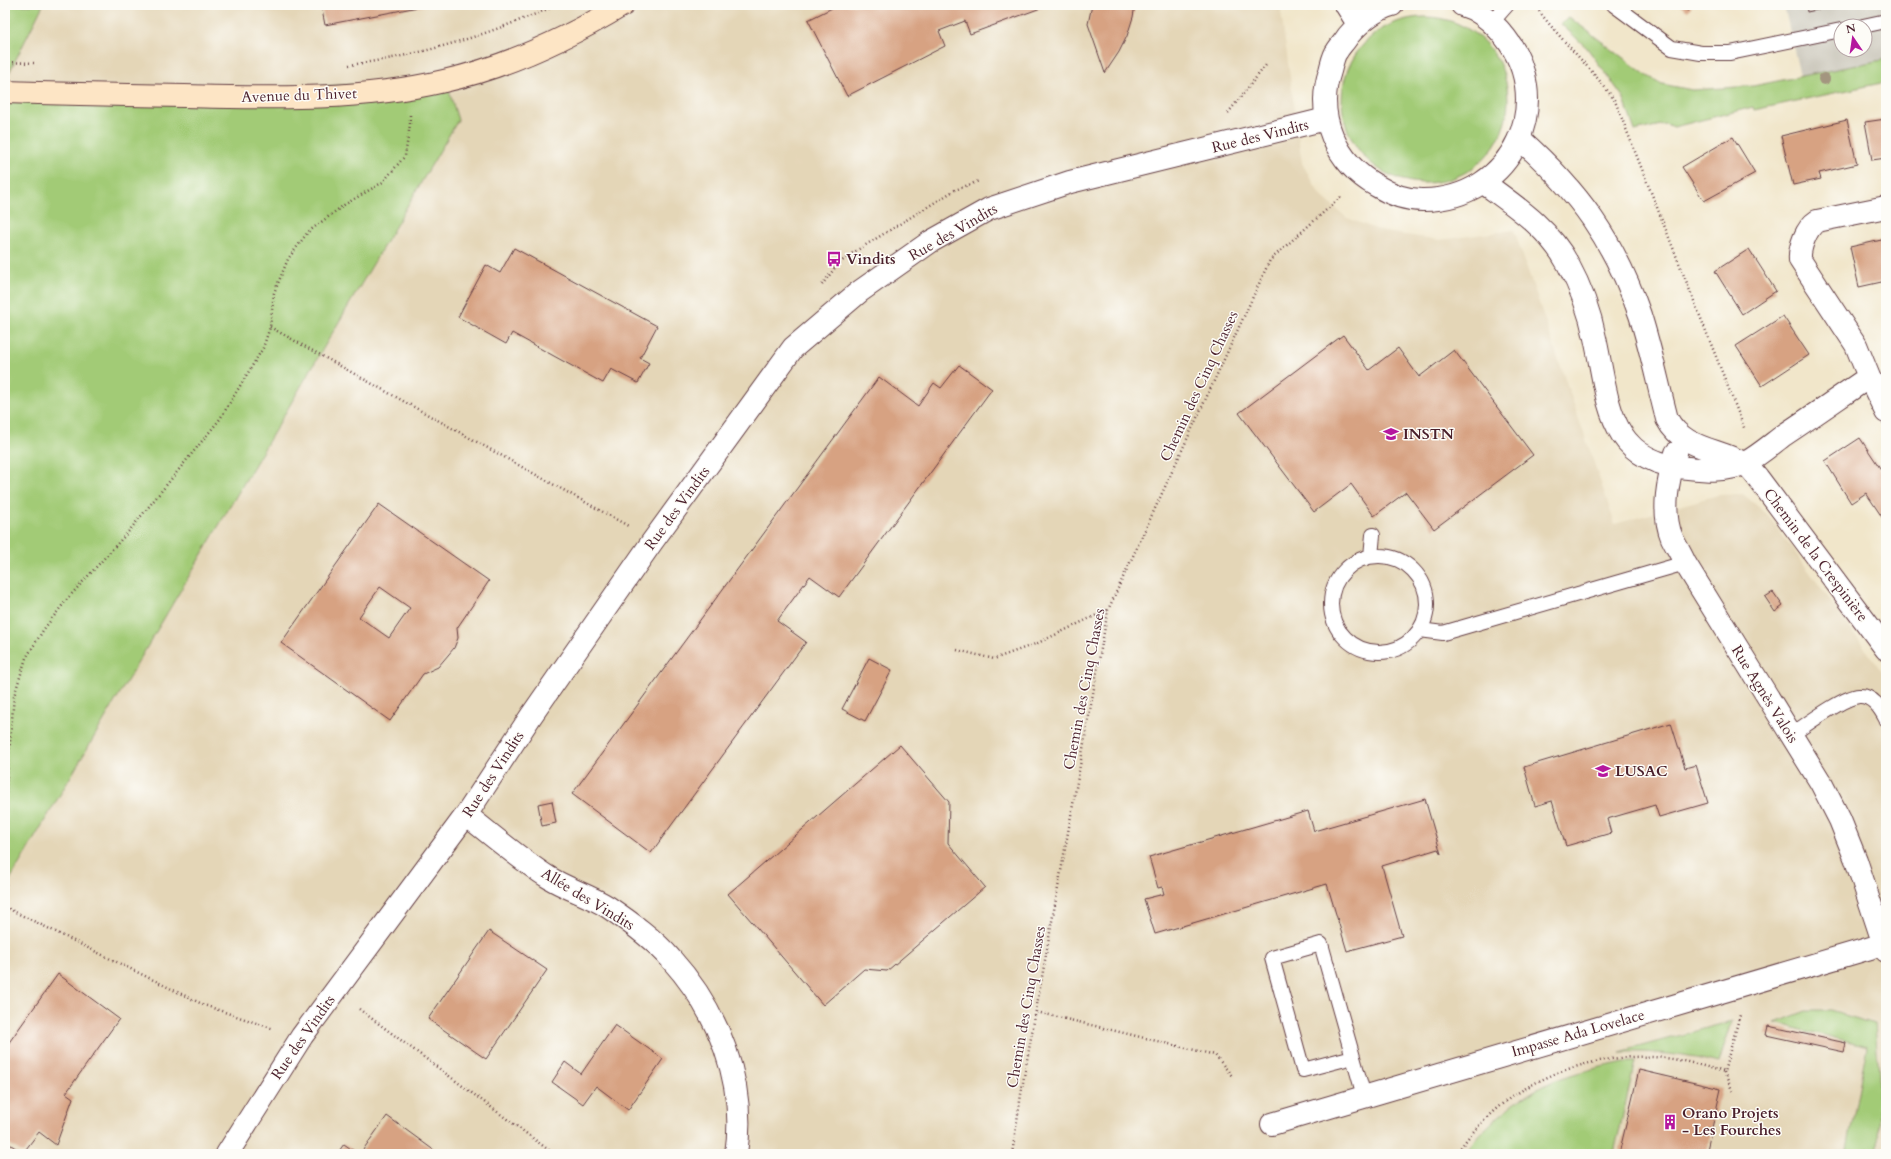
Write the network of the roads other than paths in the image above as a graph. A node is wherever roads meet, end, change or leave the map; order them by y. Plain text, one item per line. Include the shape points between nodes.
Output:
1 (623, 5) edge
2 (1346, 5) edge
3 (1392, 5) edge
4 (1462, 5) edge
5 (1507, 5) edge
6 (1614, 5) edge
7 (1886, 21) edge
8 (1492, 22) junction
9 (1358, 24) junction
10 (1873, 24) edge
11 (1833, 32) edge
12 (5, 92) edge
13 (1326, 120) junction
14 (1520, 138) junction
15 (1484, 183) junction
16 (1886, 207) edge
17 (1869, 377) junction
18 (1886, 412) edge
19 (1680, 436) junction
20 (1744, 463) junction
21 (1672, 467) junction
22 (1373, 535) dead end
23 (1372, 556) junction
24 (1685, 563) junction
25 (1420, 630) junction
26 (1886, 649) edge
27 (1886, 719) edge
28 (1791, 735) junction
29 (466, 815) junction
30 (1885, 947) edge
31 (1353, 1057) junction
32 (1364, 1096) junction
33 (1272, 1124) dead end
34 (227, 1154) edge
35 (736, 1154) edge

1 - 12 main road, Avenue du Thivet via 588,26 516,59 446,81 409,88 321,98
2 - 9 street
3 - 9 street via 1382,8
4 - 8 street via 1468,6
5 - 8 lane
6 - 11 lane via 1672,48 1701,53 1730,53
7 - 10 lane
8 - 14 street via 1510,41 1521,64 1527,89 1526,114
9 - 13 street via 1336,51 1325,85
13 - 15 street via 1334,142 1346,162 1362,178 1390,194 1422,200 1454,197
13 - 29 street, Rue des Vindits via 1070,182 989,209 930,242 859,292 793,348 652,542 531,716
14 - 15 street via 1510,156
14 - 19 street, Chemin de la Crespinière via 1576,195 1610,245 1640,317 1667,419
15 - 21 street via 1532,219 1568,263 1586,304 1606,395 1623,437 1644,457
16 - 17 street via 1817,221 1810,226 1799,253 1800,260 1856,345
17 - 18 street
17 - 20 street
19 - 20 street, Chemin de la Crespinière via 1698,446
19 - 21 street, Rue Agnès Valois
20 - 21 street via 1720,470
20 - 26 street, Chemin de la Crespinière via 1762,482
21 - 24 street, Rue Agnès Valois via 1666,516 1672,537
22 - 23 lane
23 - 25 lane via 1387,556 1402,561 1423,583 1428,599 1426,615
23 - 25 lane via 1357,560 1345,569 1336,581 1331,595 1331,610 1342,636 1353,645 1367,651 1381,652 1395,649 1409,641
24 - 25 lane via 1444,633
24 - 28 street, Rue Agnès Valois
27 - 28 lane via 1879,706 1870,698 1860,696 1837,705
28 - 30 street, Rue Agnès Valois via 1821,782 1840,820
29 - 34 street, Rue des Vindits via 302,1036
29 - 35 street, Allée des Vindits via 548,877 607,906 639,929 671,958 707,1006 732,1072 738,1117
30 - 32 street, Impasse Ada Lovelace
31 - 31 lane via 1321,944 1272,958 1303,1070
31 - 32 lane
32 - 33 street, Impasse Ada Lovelace

